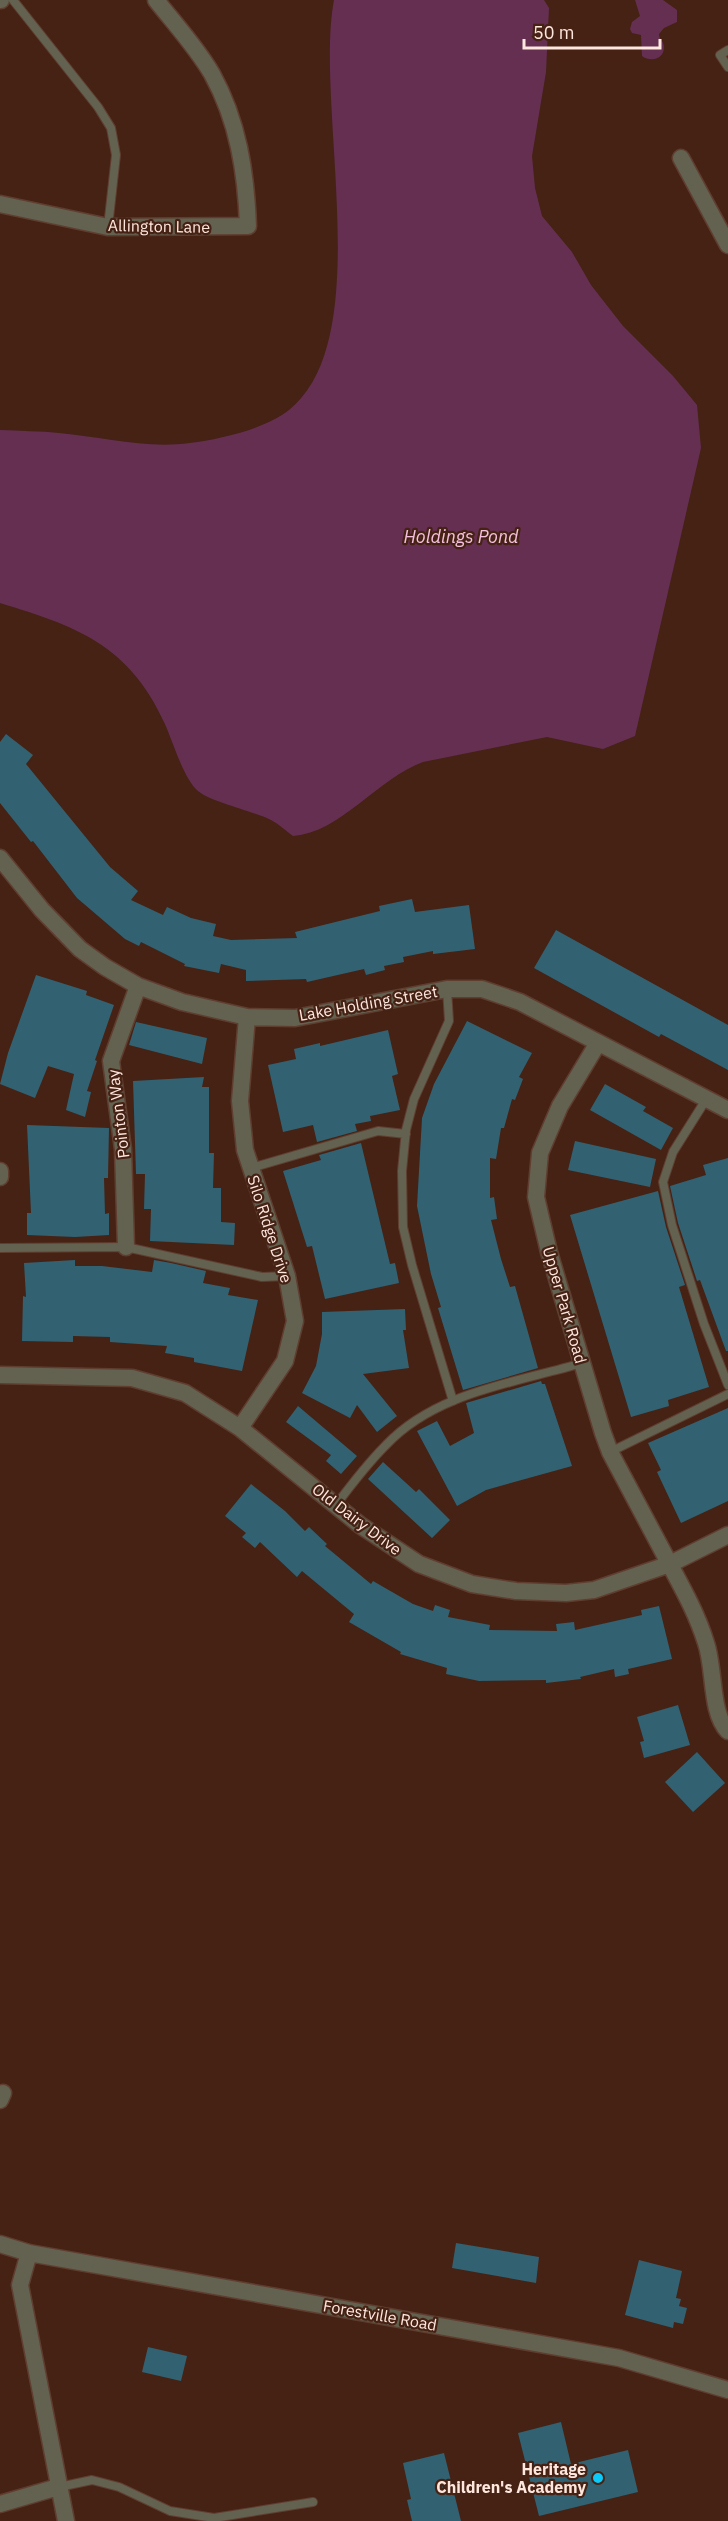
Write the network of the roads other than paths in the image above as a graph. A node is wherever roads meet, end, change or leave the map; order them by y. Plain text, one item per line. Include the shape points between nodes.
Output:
1 (13, 0) edge
2 (156, 0) edge
3 (728, 50) edge
4 (728, 67) edge
5 (681, 158) dead end
6 (0, 204) edge
7 (108, 227) junction
8 (728, 245) edge
9 (0, 858) edge
10 (138, 986) junction
11 (447, 989) junction
12 (247, 1017) junction
13 (598, 1043) junction
14 (707, 1098) junction
15 (728, 1110) edge
16 (406, 1134) junction
17 (250, 1168) junction
18 (0, 1171) edge
19 (0, 1177) edge
20 (126, 1247) junction
21 (0, 1248) edge
22 (287, 1276) junction
23 (582, 1363) junction
24 (0, 1375) edge
25 (728, 1385) edge
26 (728, 1394) edge
27 (453, 1401) junction
28 (240, 1428) junction
29 (610, 1452) junction
30 (336, 1505) junction
31 (728, 1535) edge
32 (670, 1564) junction
33 (728, 1731) edge
34 (0, 2244) edge
35 (29, 2253) junction
36 (728, 2390) edge
37 (58, 2487) junction
38 (313, 2502) dead end
39 (0, 2504) edge
40 (66, 2521) edge

1 - 7 lane via 111,128 116,155
2 - 7 street, Allington Lane via 211,73 231,114 242,155 248,226
3 - 4 lane via 720,55
5 - 8 street
6 - 7 street, Allington Lane
9 - 10 street, Lake Holding Street via 80,950
10 - 12 street, Lake Holding Street via 182,1002
10 - 20 street, Pointon Way via 111,1061 123,1149
11 - 12 street, Lake Holding Street via 295,1018
11 - 13 street, Lake Holding Street via 482,989 520,1002
11 - 16 lane via 449,1021 414,1099
12 - 17 street, Silo Ridge Drive via 240,1101
13 - 14 street, Lake Holding Street
13 - 23 street, Upper Park Road via 560,1106 540,1153 536,1197
14 - 15 street, Lake Holding Street
14 - 25 lane via 673,1152 663,1182 672,1225 700,1313
16 - 17 lane via 378,1131
16 - 27 lane via 403,1227
17 - 22 street, Silo Ridge Drive
18 - 19 street
20 - 21 lane
20 - 22 lane via 262,1277
22 - 28 street, Silo Ridge Drive via 295,1321 285,1361
23 - 27 lane
23 - 29 street, Upper Park Road
24 - 28 street, Old Dairy Drive via 132,1378 185,1393
26 - 29 lane
27 - 30 lane via 413,1422 387,1444
28 - 30 street, Old Dairy Drive
29 - 32 street, Upper Park Road
30 - 32 street, Old Dairy Drive via 419,1564 472,1584 516,1592 594,1590
31 - 32 street, Old Dairy Drive
32 - 33 street, Upper Park Road via 691,1602 707,1644 716,1708
34 - 35 street, Forestville Road
35 - 36 street, Forestville Road via 619,2358
35 - 37 street via 20,2285
37 - 38 lane via 92,2480 119,2487 170,2511 214,2518
37 - 39 street
37 - 40 street

